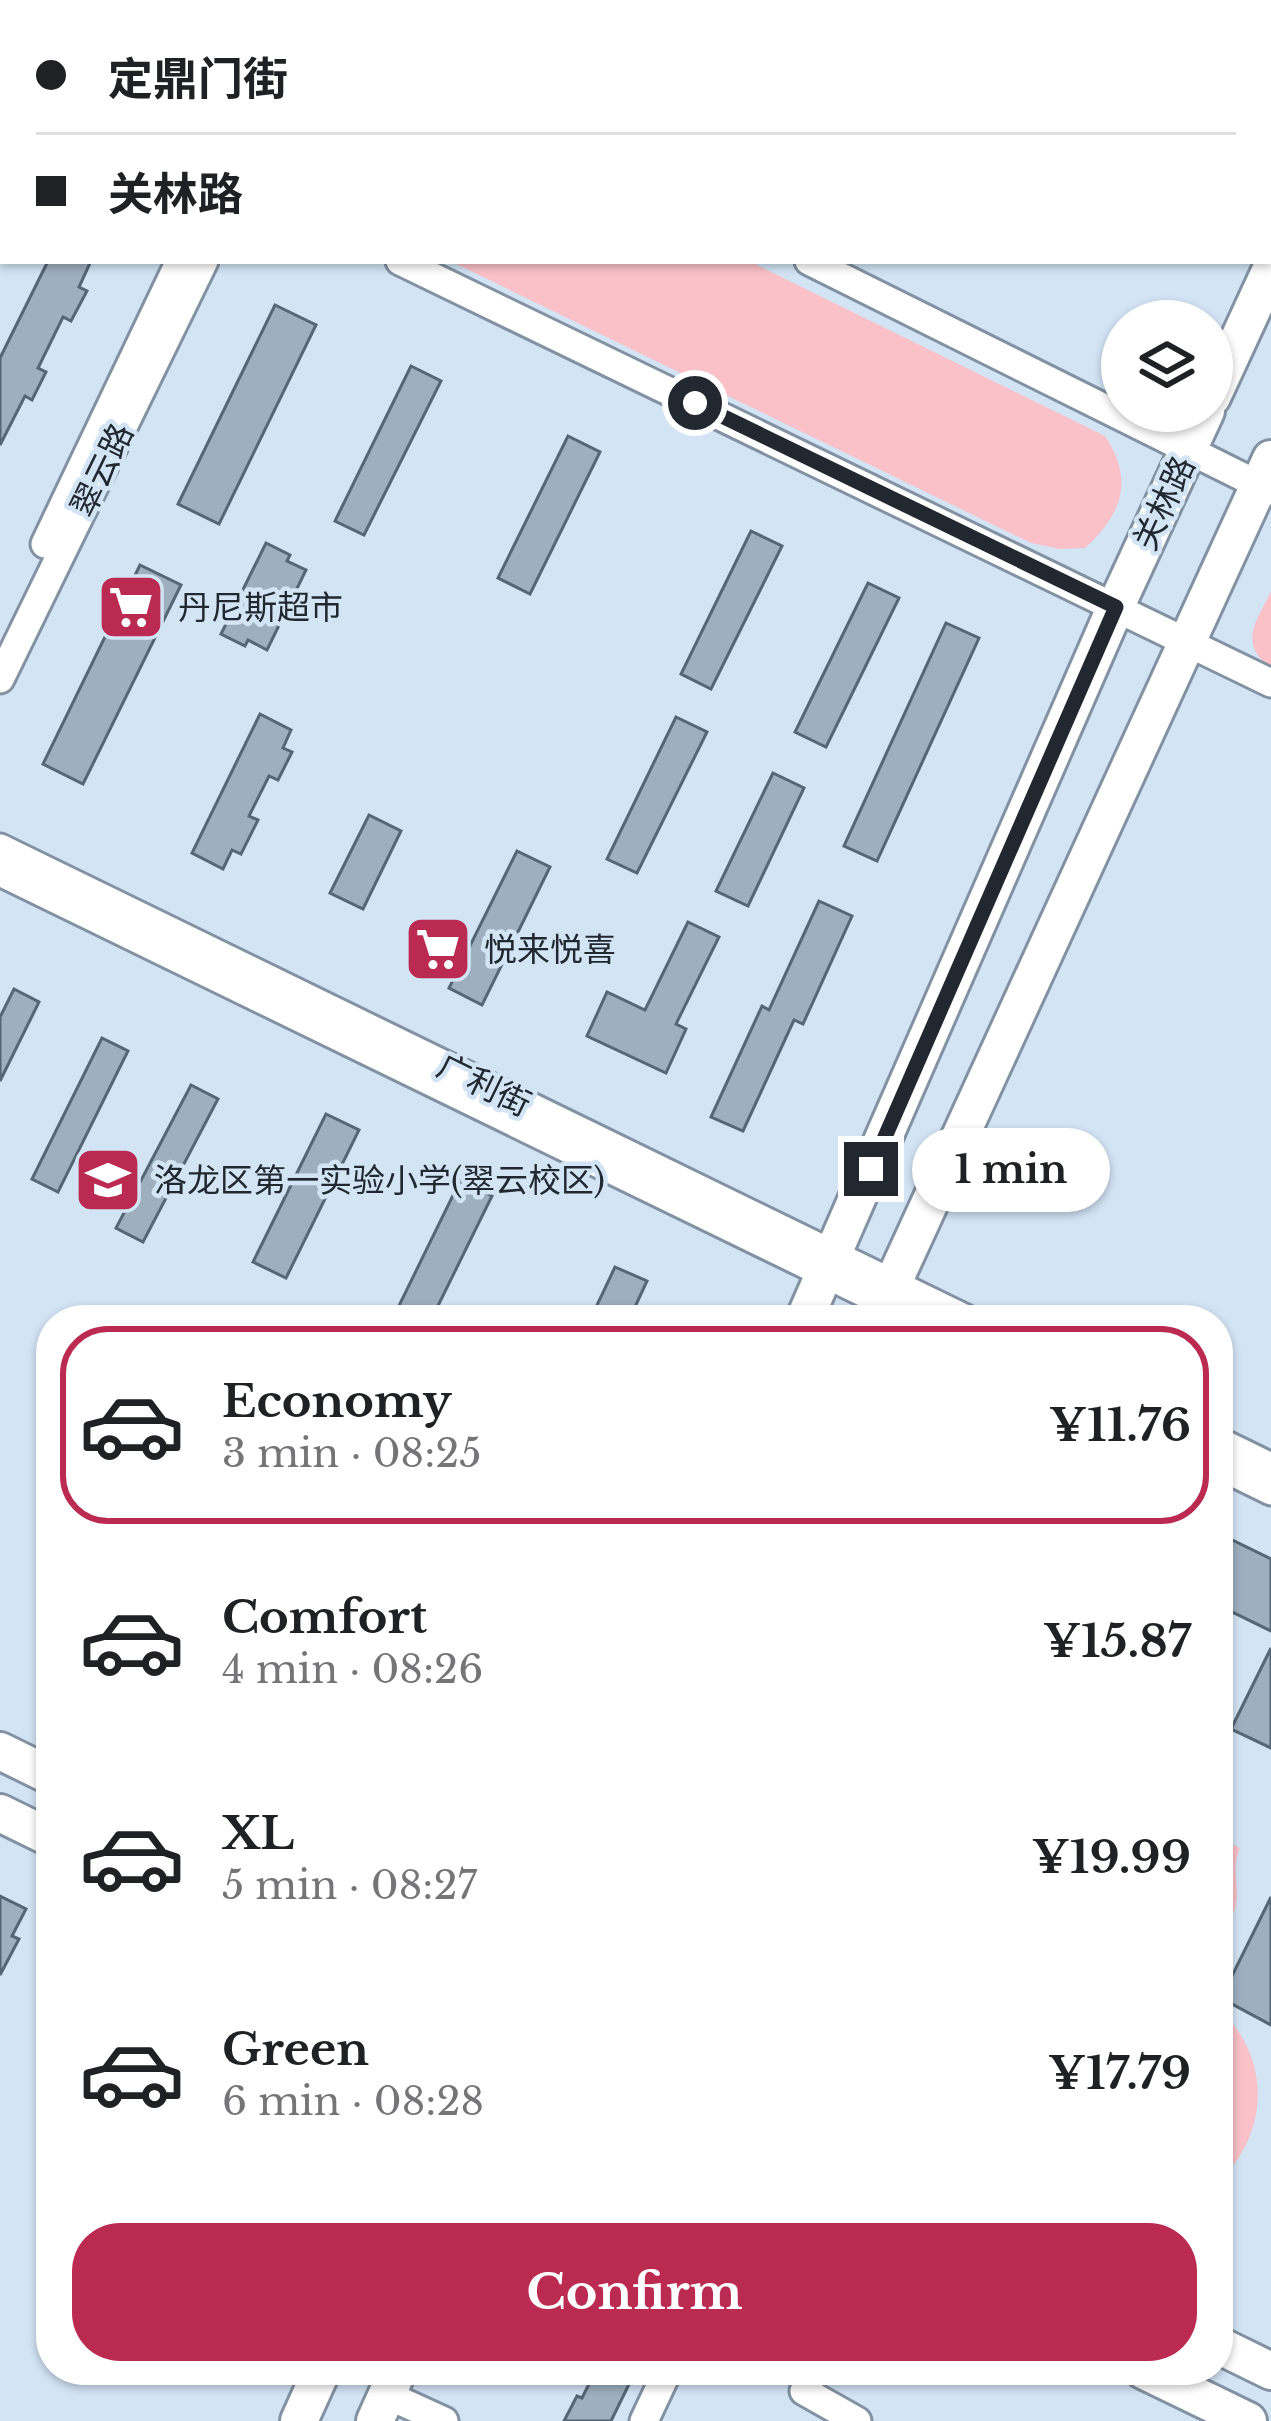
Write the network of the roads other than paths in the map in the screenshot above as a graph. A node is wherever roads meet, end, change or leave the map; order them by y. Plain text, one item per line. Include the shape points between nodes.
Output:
1 (179, 264) edge
2 (203, 264) edge
3 (406, 264) edge
4 (815, 264) edge
5 (1271, 269) edge
6 (1233, 351) edge
7 (1196, 432) edge
8 (1188, 450) junction
9 (1267, 478) edge
10 (1116, 607) junction
11 (0, 638) edge
12 (1188, 642) junction
13 (0, 679) edge
14 (1271, 683) edge
15 (0, 848) edge
16 (0, 872) edge
17 (829, 1265) junction
18 (884, 1302) edge
19 (811, 1305) edge
20 (1233, 1448) edge
21 (1271, 1467) edge
22 (1233, 1472) edge
23 (1271, 1491) edge
24 (0, 1751) edge
25 (36, 1769) edge
26 (0, 1813) edge
27 (36, 1831) edge
28 (1233, 2352) edge
29 (1271, 2371) edge
30 (315, 2385) edge
31 (661, 2385) edge
32 (807, 2385) edge
33 (1174, 2385) edge
34 (387, 2395) edge
35 (299, 2421) edge
36 (444, 2421) edge
37 (644, 2421) edge
38 (857, 2421) edge
39 (1248, 2421) edge

1 - 11 street, 翠云路
2 - 13 street, 翠云路
3 - 10 street
4 - 8 street
5 - 6 main road
7 - 8 main road, 关林路
8 - 9 street
8 - 10 main road, 关林路
9 - 12 main road
10 - 12 street
10 - 17 main road, 关林路
12 - 14 street
12 - 18 main road
15 - 17 street, 广利街
16 - 17 street, 广利街
17 - 18 street, 广利街
17 - 19 main road, 关林路
20 - 21 street
22 - 23 street
24 - 25 main road
26 - 27 main road
28 - 29 main road
30 - 35 main road
31 - 37 street
32 - 38 street via 804,2391
33 - 39 main road
34 - 36 street

